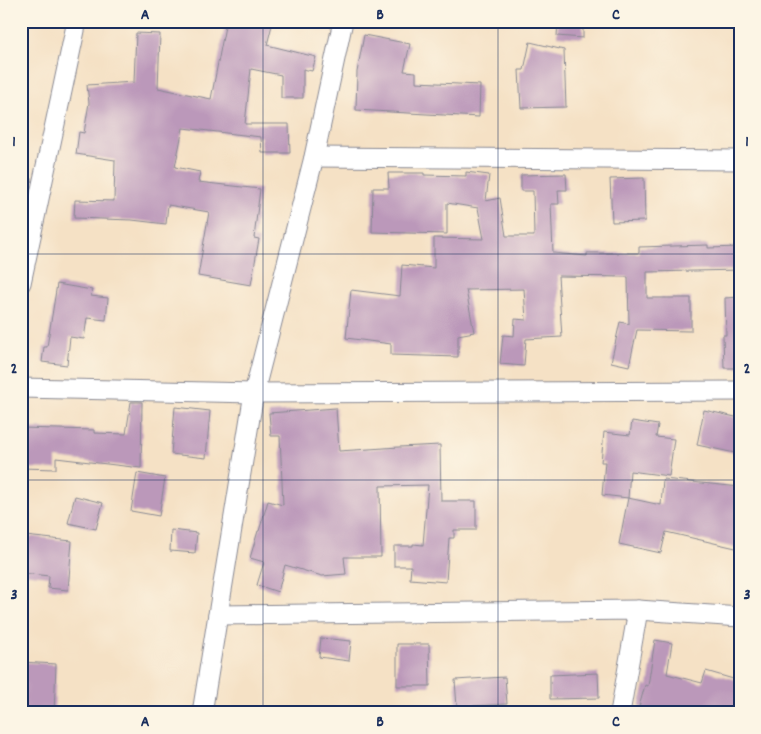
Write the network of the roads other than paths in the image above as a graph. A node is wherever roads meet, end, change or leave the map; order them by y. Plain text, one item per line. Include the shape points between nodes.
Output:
1 (77, 21) edge
2 (343, 21) edge
3 (314, 157) junction
4 (740, 160) edge
5 (21, 284) edge
6 (21, 388) edge
7 (740, 391) edge
8 (254, 393) junction
9 (638, 610) junction
10 (218, 615) junction
11 (740, 617) edge
12 (202, 713) edge
13 (620, 713) edge

1 - 5 street
2 - 3 street
3 - 4 street
3 - 8 street
6 - 8 street
7 - 8 street
8 - 10 street
9 - 10 street
9 - 11 street
9 - 13 street
10 - 12 street

